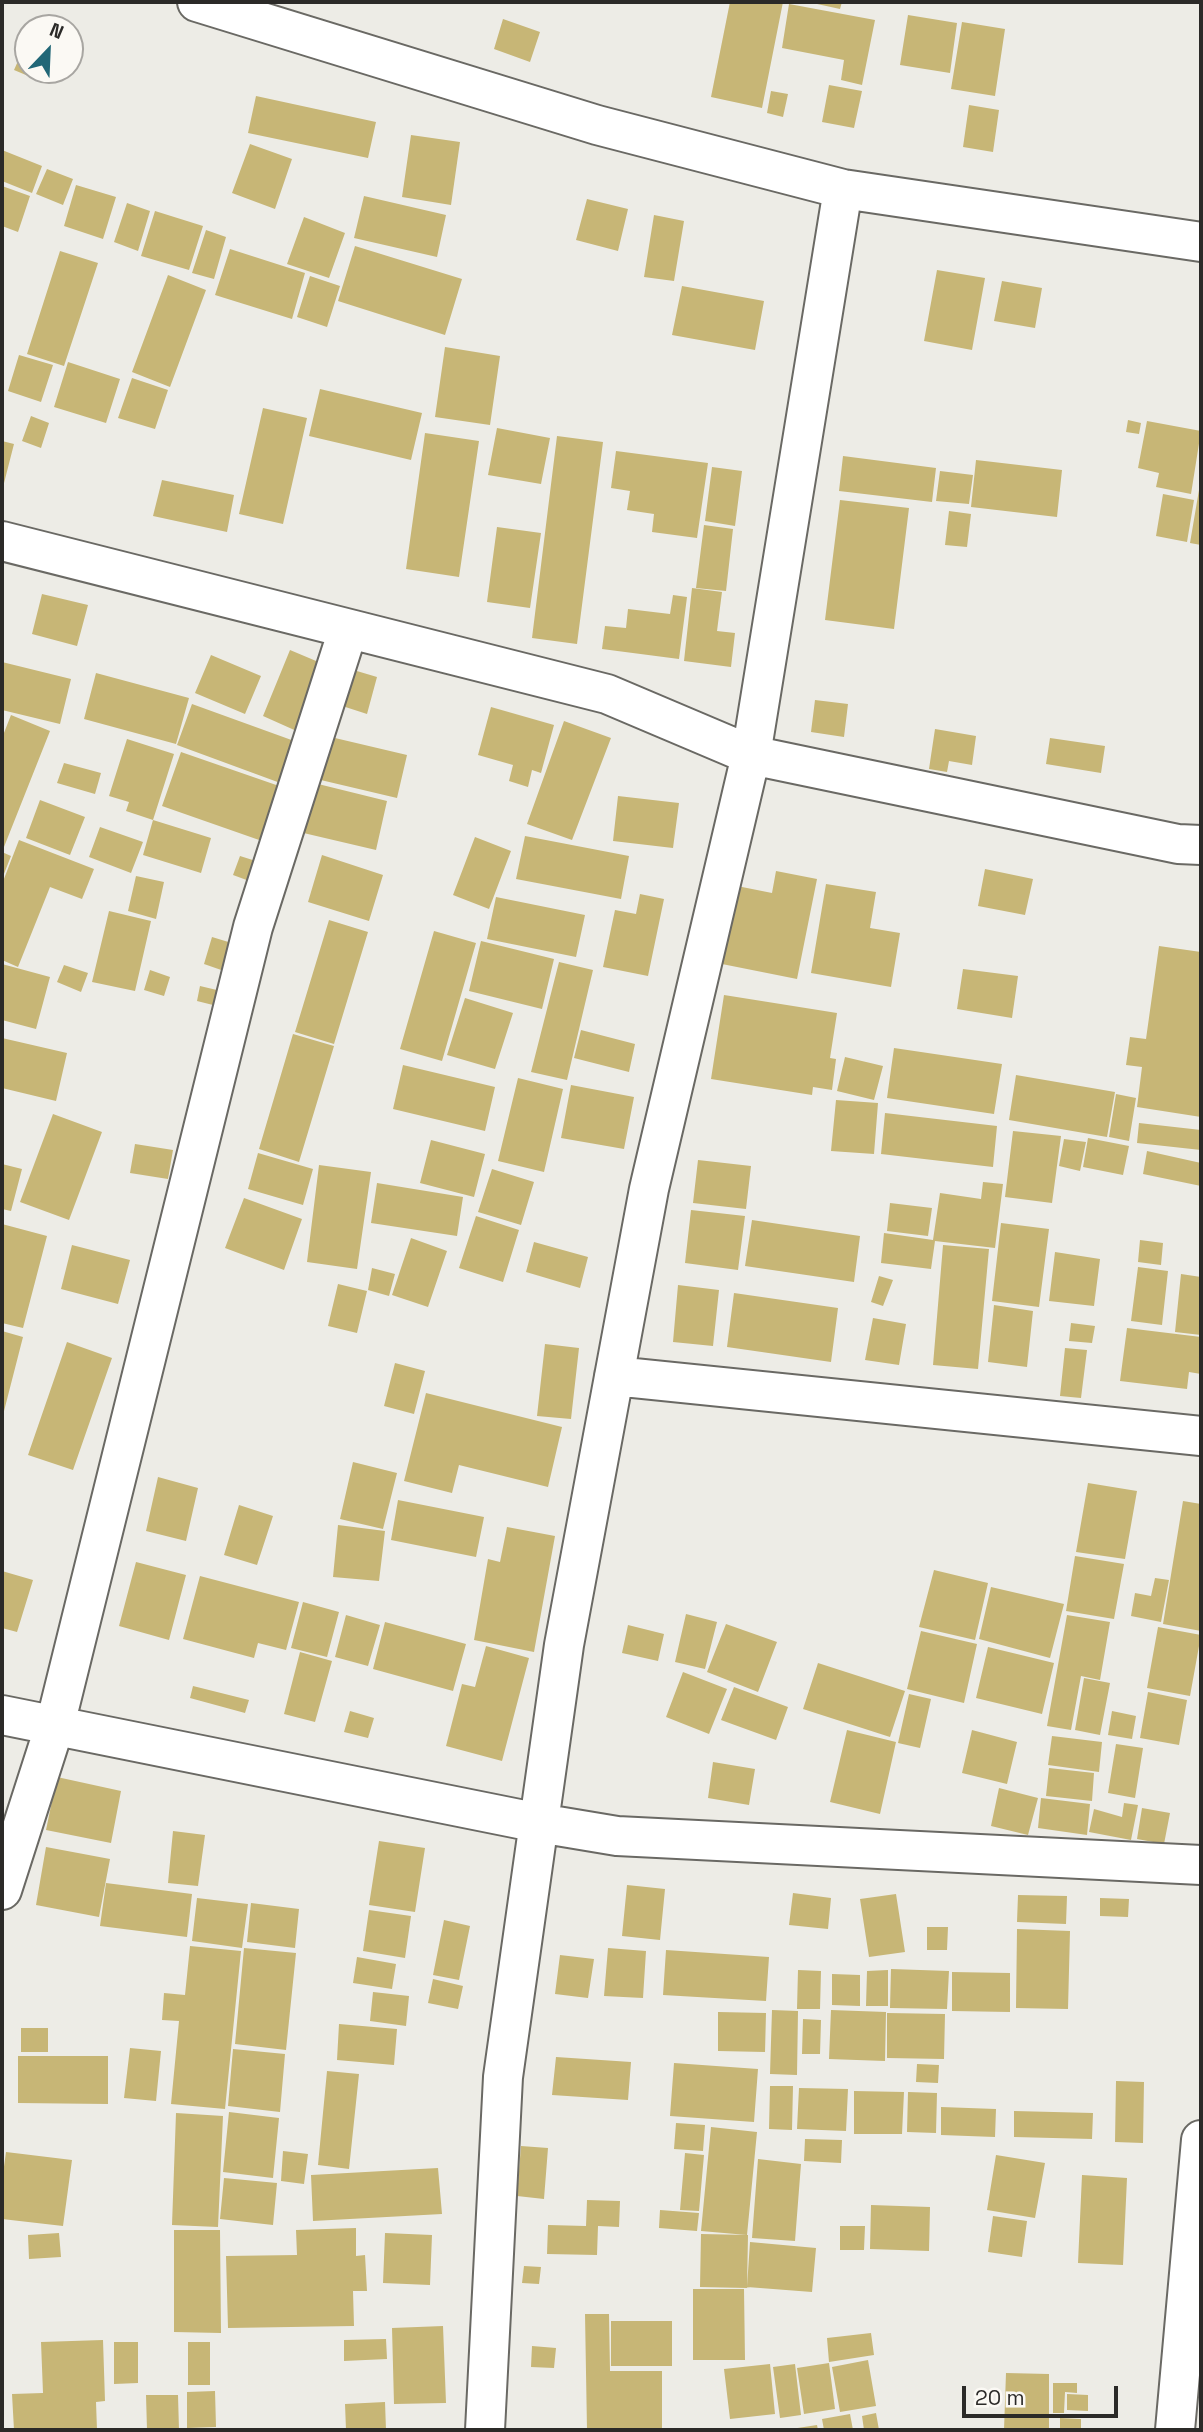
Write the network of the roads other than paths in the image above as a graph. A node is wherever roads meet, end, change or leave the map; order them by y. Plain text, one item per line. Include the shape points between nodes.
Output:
1 (197, 2) edge
2 (843, 189) junction
3 (1201, 242) edge
4 (2, 541) edge
5 (348, 630) junction
6 (751, 755) junction
7 (1201, 845) edge
8 (614, 1376) junction
9 (1201, 1436) edge
10 (2, 1714) edge
11 (55, 1725) junction
12 (539, 1823) junction
13 (1201, 1865) edge
14 (2, 1889) edge
15 (1201, 2140) edge
16 (485, 2430) edge
17 (1175, 2430) edge

1 - 2 street via 597,125
2 - 3 street
2 - 6 street
4 - 5 street
5 - 6 street via 607,694
5 - 11 street via 253,928
6 - 7 street via 1178,844
6 - 8 street via 649,1189
8 - 9 street
8 - 12 street via 564,1645
10 - 11 street
11 - 12 street
11 - 14 street
12 - 13 street via 617,1836
12 - 16 street via 503,2077
15 - 17 street

